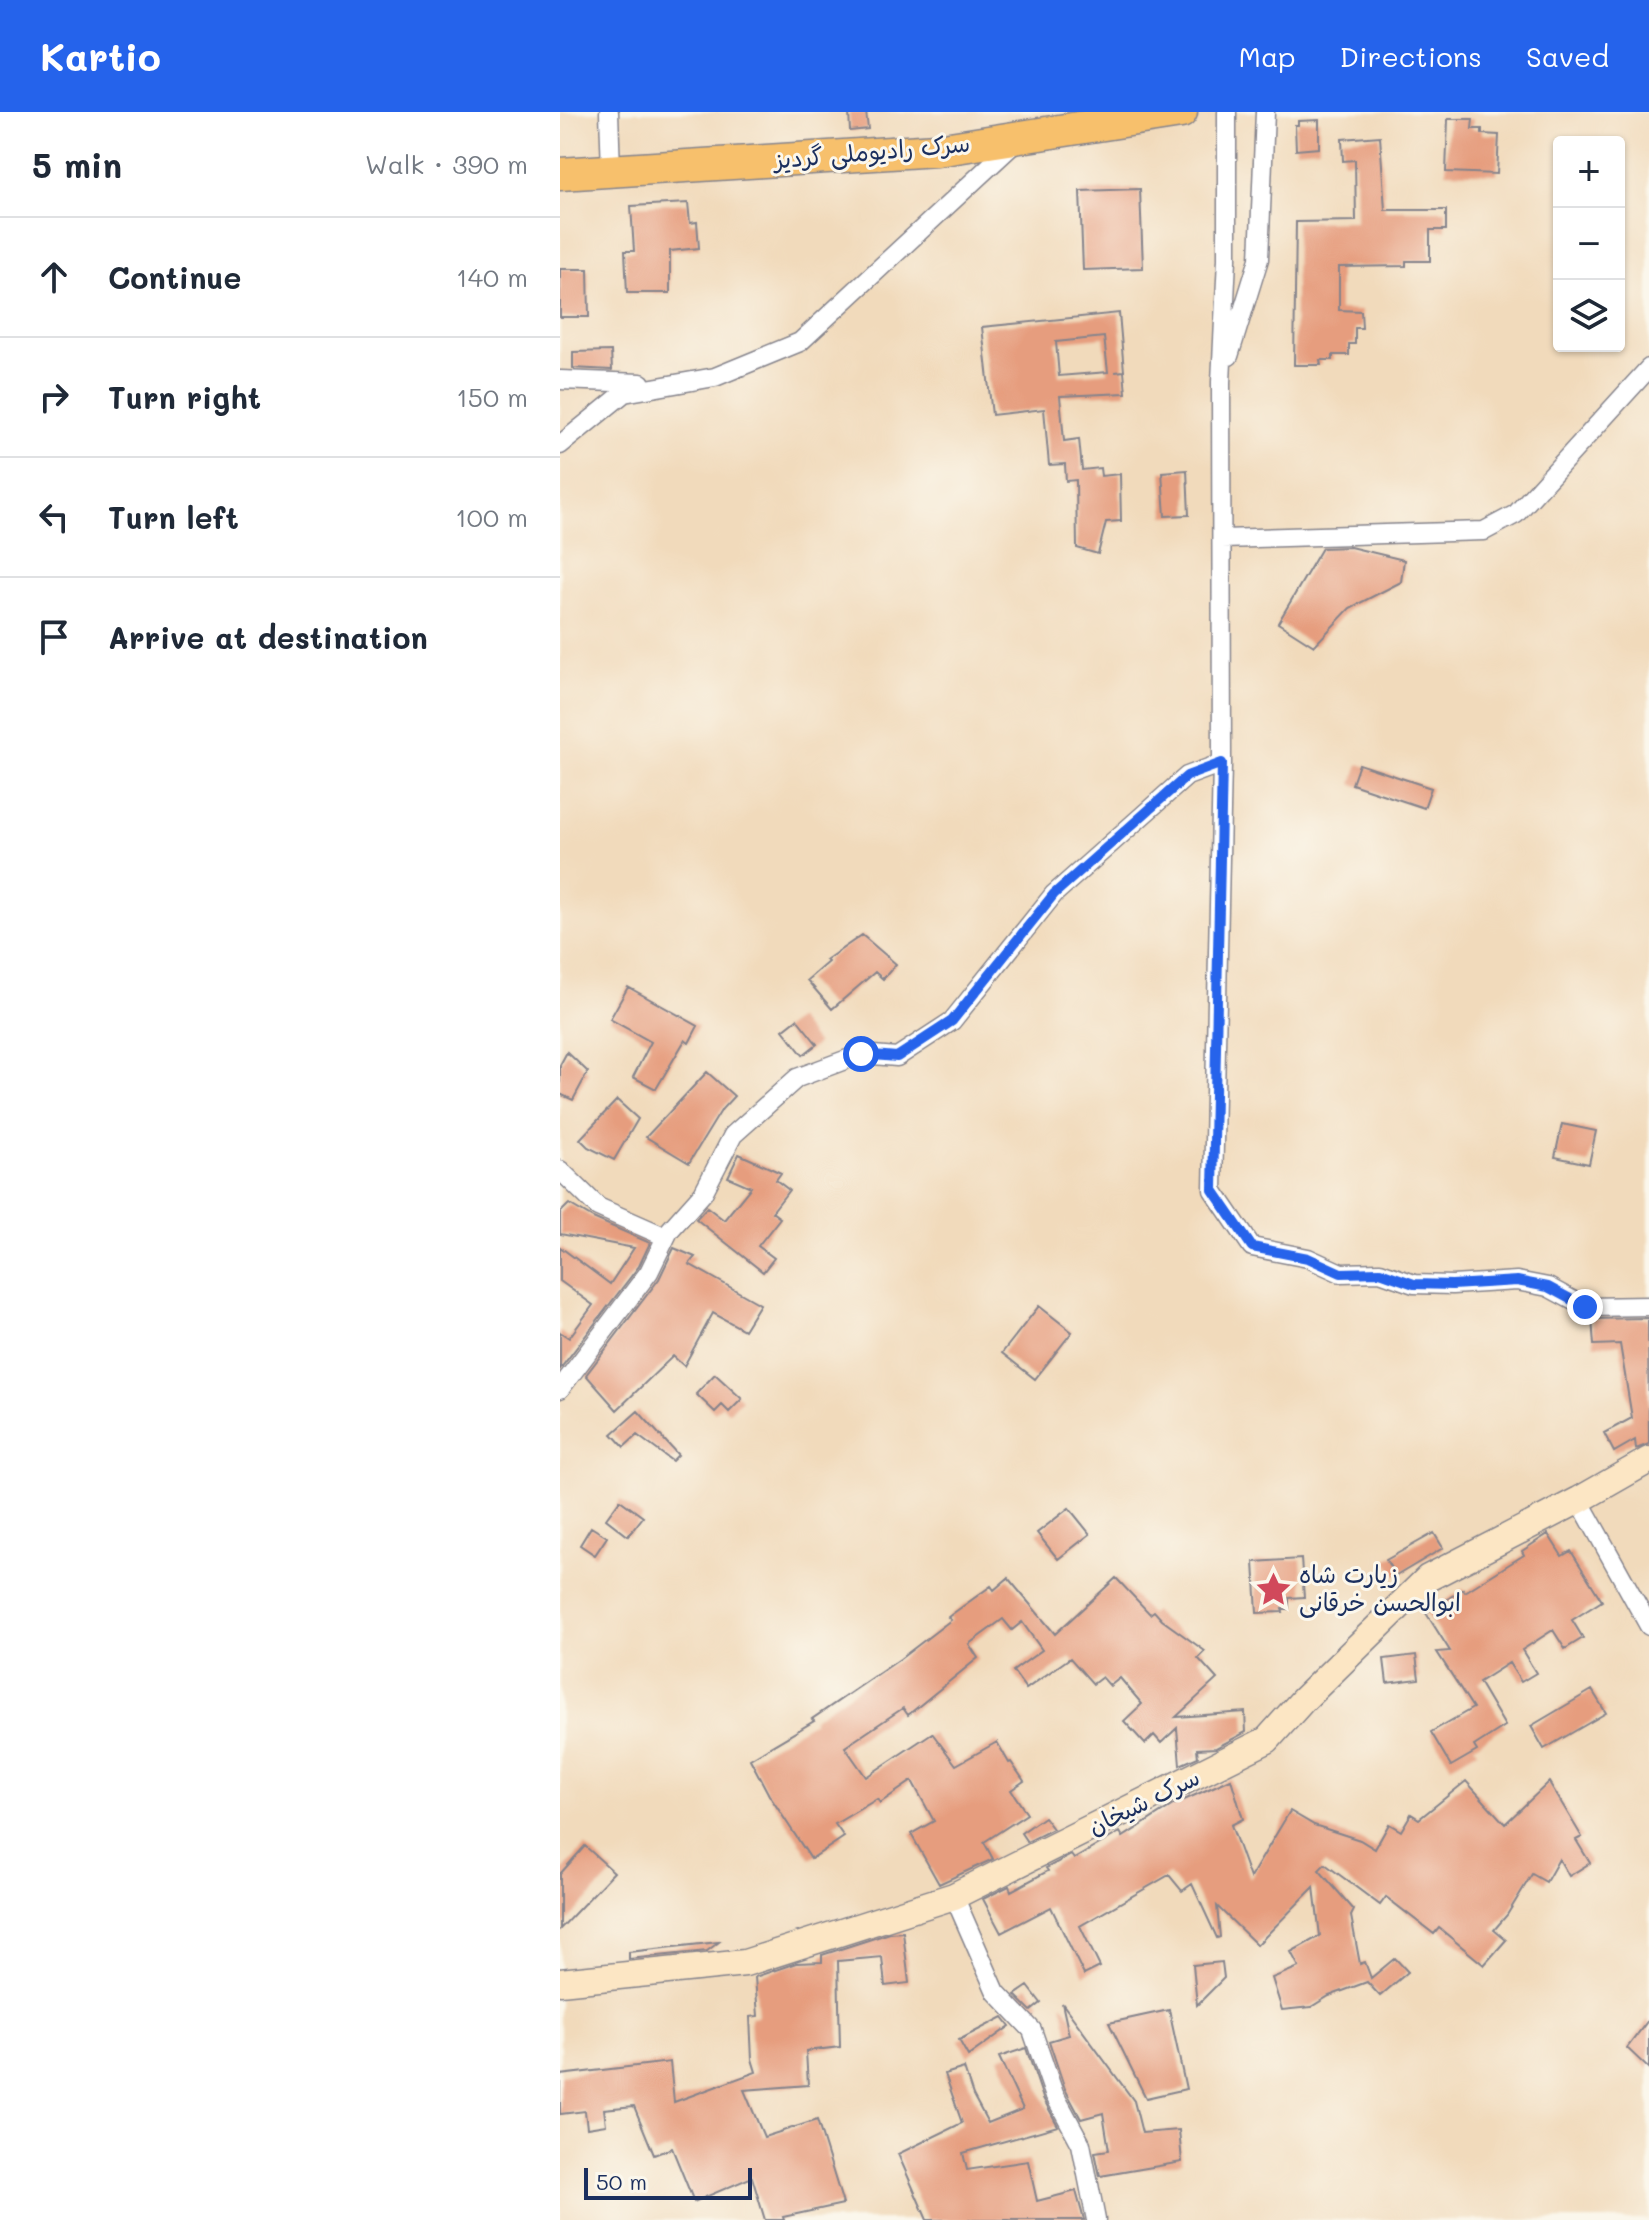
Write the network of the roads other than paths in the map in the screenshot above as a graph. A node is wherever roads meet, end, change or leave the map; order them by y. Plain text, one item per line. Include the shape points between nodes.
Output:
1 (609, 112) edge
2 (1181, 112) edge
3 (1227, 112) edge
4 (1265, 112) edge
5 (1022, 137) junction
6 (611, 171) junction
7 (560, 174) edge
8 (1649, 368) edge
9 (560, 380) edge
10 (1221, 382) junction
11 (673, 384) junction
12 (560, 445) edge
13 (1222, 539) junction
14 (1222, 763) junction
15 (560, 1170) edge
16 (666, 1237) junction
17 (1649, 1306) edge
18 (560, 1389) edge
19 (1649, 1460) edge
20 (1579, 1500) junction
21 (1649, 1626) edge
22 (954, 1896) junction
23 (560, 1982) edge
24 (1096, 2220) edge

1 - 6 street
2 - 5 highway, سرک رادیوملی گردیز
3 - 10 street
4 - 10 street via 1259,259
5 - 6 highway, سرک رادیوملی گردیز via 937,150
5 - 11 street via 800,342 715,377
6 - 7 highway, سرک رادیوملی گردیز
8 - 13 street via 1516,514 1484,531
9 - 11 street
10 - 13 street
11 - 12 street via 624,393
13 - 14 street
14 - 16 street via 1187,776 1054,894 952,1021 897,1057 861,1054 797,1078 733,1135 703,1193
14 - 17 street via 1213,1190 1252,1247 1308,1258 1341,1273 1380,1272 1414,1284 1517,1281 1548,1287 1585,1307
15 - 16 street via 598,1207
16 - 18 street via 649,1272
19 - 20 street, سرک شیخان
20 - 21 street
20 - 22 street, سرک شیخان via 1428,1578 1267,1740
22 - 23 street, سرک شیخان via 745,1963
22 - 24 street via 996,1992 1032,2030 1054,2094 1081,2144

